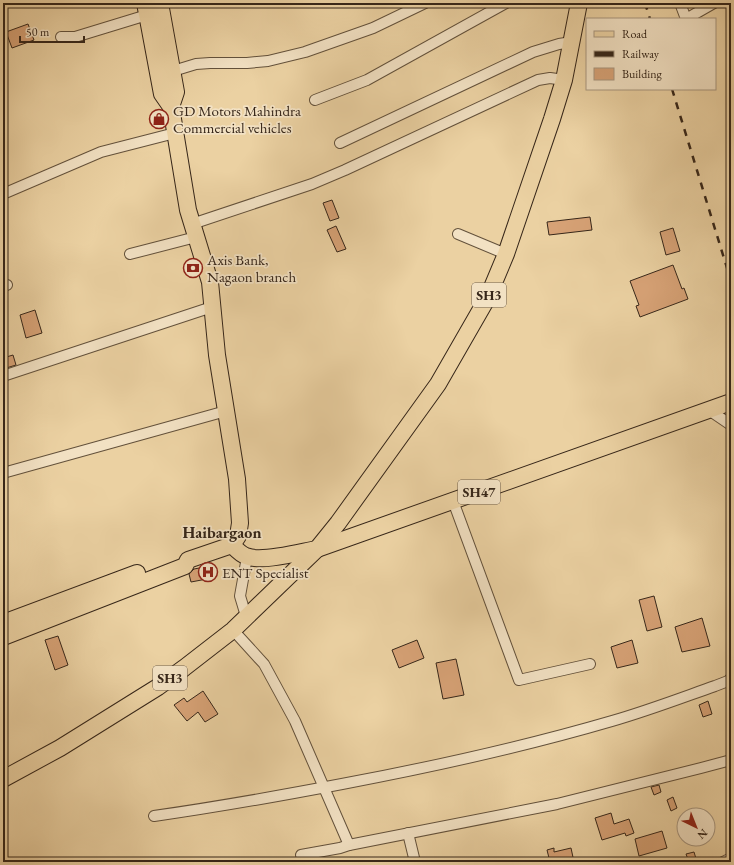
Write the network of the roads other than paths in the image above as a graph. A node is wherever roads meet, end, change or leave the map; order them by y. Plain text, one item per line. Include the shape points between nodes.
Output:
1 (160, 3) edge
2 (425, 3) edge
3 (506, 3) edge
4 (580, 3) edge
5 (680, 3) edge
6 (714, 3) edge
7 (146, 9) edge
8 (686, 18) edge
9 (688, 18) edge
10 (61, 37) dead end
11 (572, 42) junction
12 (173, 71) junction
13 (564, 80) junction
14 (315, 100) dead end
15 (171, 108) junction
16 (175, 133) junction
17 (340, 143) dead end
18 (3, 194) edge
19 (194, 231) junction
20 (458, 234) dead end
21 (130, 254) dead end
22 (506, 254) junction
23 (212, 307) junction
24 (3, 376) edge
25 (729, 403) edge
26 (709, 410) junction
27 (226, 411) junction
28 (731, 425) edge
29 (3, 473) edge
30 (454, 501) junction
31 (232, 545) junction
32 (317, 549) junction
33 (247, 557) junction
34 (188, 560) junction
35 (246, 616) junction
36 (3, 623) edge
37 (233, 630) junction
38 (3, 637) edge
39 (590, 664) dead end
40 (731, 678) edge
41 (731, 760) edge
42 (3, 779) edge
43 (324, 787) junction
44 (154, 816) dead end
45 (408, 833) junction
46 (349, 845) junction
47 (301, 855) dead end
48 (731, 858) edge
49 (415, 862) edge
50 (723, 862) edge

1 - 12 main road
2 - 12 street via 374,28 268,62 203,64
3 - 14 street via 367,80
4 - 11 main road, SH3
5 - 8 street
6 - 9 street
7 - 10 street via 75,37
7 - 15 main road via 162,94
11 - 13 main road, SH3
11 - 17 street via 533,52
12 - 15 main road via 176,92
13 - 19 street via 538,80 339,173
13 - 22 main road, SH3
15 - 16 main road
16 - 18 street via 101,152
16 - 19 main road
19 - 21 street
19 - 23 main road via 210,282
20 - 22 street
22 - 32 main road, SH3 via 488,297 438,384 361,493
23 - 24 street
23 - 27 main road
25 - 26 main road, SH47
26 - 28 street
26 - 30 main road, SH47
27 - 29 street
27 - 31 main road via 237,479 240,523 238,536
30 - 32 main road, SH47
30 - 39 street via 519,680
31 - 33 main road
31 - 34 main road
32 - 33 main road, SH47 via 265,558
32 - 35 main road, SH3
33 - 35 street via 240,596
34 - 36 main road via 183,556
34 - 38 main road via 185,566
35 - 37 main road, SH3
37 - 42 main road, SH3 via 158,687 60,748
37 - 43 street via 264,664 295,721
40 - 43 street via 728,682 612,721 406,772
41 - 45 street via 557,804
43 - 44 street
43 - 46 street
45 - 46 street
45 - 49 street
46 - 47 street
48 - 50 street

